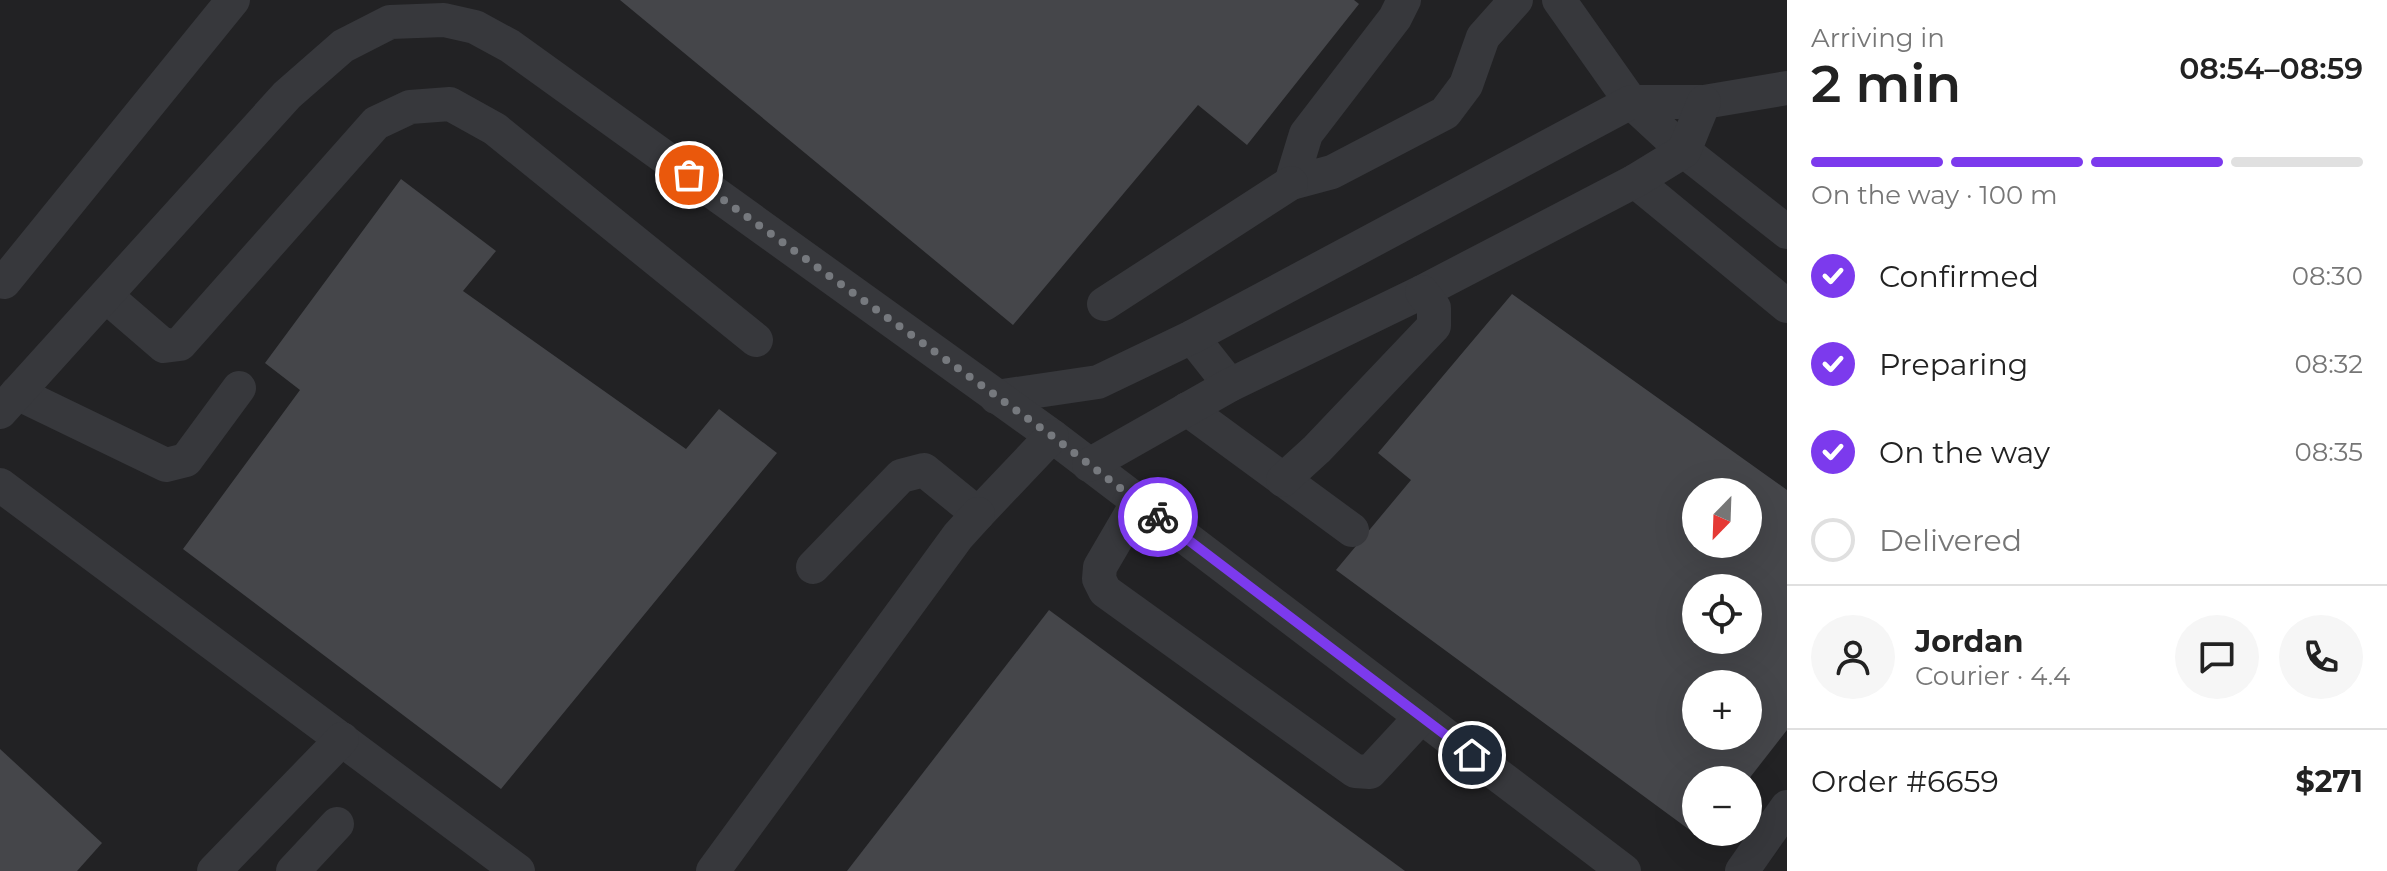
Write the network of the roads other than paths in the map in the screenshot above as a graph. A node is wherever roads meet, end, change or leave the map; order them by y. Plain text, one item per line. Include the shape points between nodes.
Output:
1 (233, 0) edge
2 (1404, 0) edge
3 (1516, 0) edge
4 (1559, 0) edge
5 (391, 11) edge
6 (1787, 88) edge
7 (1631, 102) junction
8 (1704, 102) junction
9 (1684, 151) junction
10 (1635, 181) junction
11 (1291, 183) junction
12 (1787, 232) edge
13 (4, 282) dead end
14 (1422, 292) junction
15 (106, 296) junction
16 (1104, 304) dead end
17 (1787, 306) edge
18 (1192, 337) junction
19 (756, 340) dead end
20 (1230, 385) junction
21 (239, 388) dead end
22 (996, 397) junction
23 (8, 403) edge
24 (1187, 409) junction
25 (1052, 436) junction
26 (1089, 465) junction
27 (1283, 480) junction
28 (0, 485) edge
29 (1138, 502) junction
30 (978, 514) junction
31 (1352, 530) dead end
32 (813, 567) dead end
33 (1421, 717) junction
34 (342, 739) junction
35 (1787, 807) edge
36 (337, 824) dead end
37 (214, 871) edge
38 (293, 871) edge
39 (518, 871) edge
40 (713, 871) edge
41 (1624, 871) edge
42 (1742, 871) edge

1 - 13 street
2 - 11 street via 1306,134
3 - 11 street via 1483,37 1466,85 1445,113 1332,172
4 - 7 street
5 - 15 street via 287,95
5 - 22 street via 475,27 510,46
6 - 8 street
7 - 8 street
7 - 9 street
7 - 18 street
8 - 9 street
9 - 10 street
9 - 12 street
10 - 14 street
10 - 17 street
11 - 16 street
14 - 20 street
14 - 27 street via 1434,308 1434,326
15 - 19 street via 164,346 180,344 376,123 410,107 450,104 495,129
15 - 23 street
18 - 20 street
18 - 22 street via 1098,382
20 - 24 street
21 - 23 street via 186,460 166,465
22 - 25 street
24 - 26 street
24 - 27 street
25 - 26 street
25 - 30 street
26 - 29 street
27 - 31 street
28 - 34 street
29 - 33 street
29 - 33 street via 1100,567 1105,591 1355,771 1370,772
30 - 32 street via 924,470 913,471 901,476
30 - 40 street
33 - 41 street
34 - 37 street
34 - 39 street
35 - 42 street
36 - 38 street

